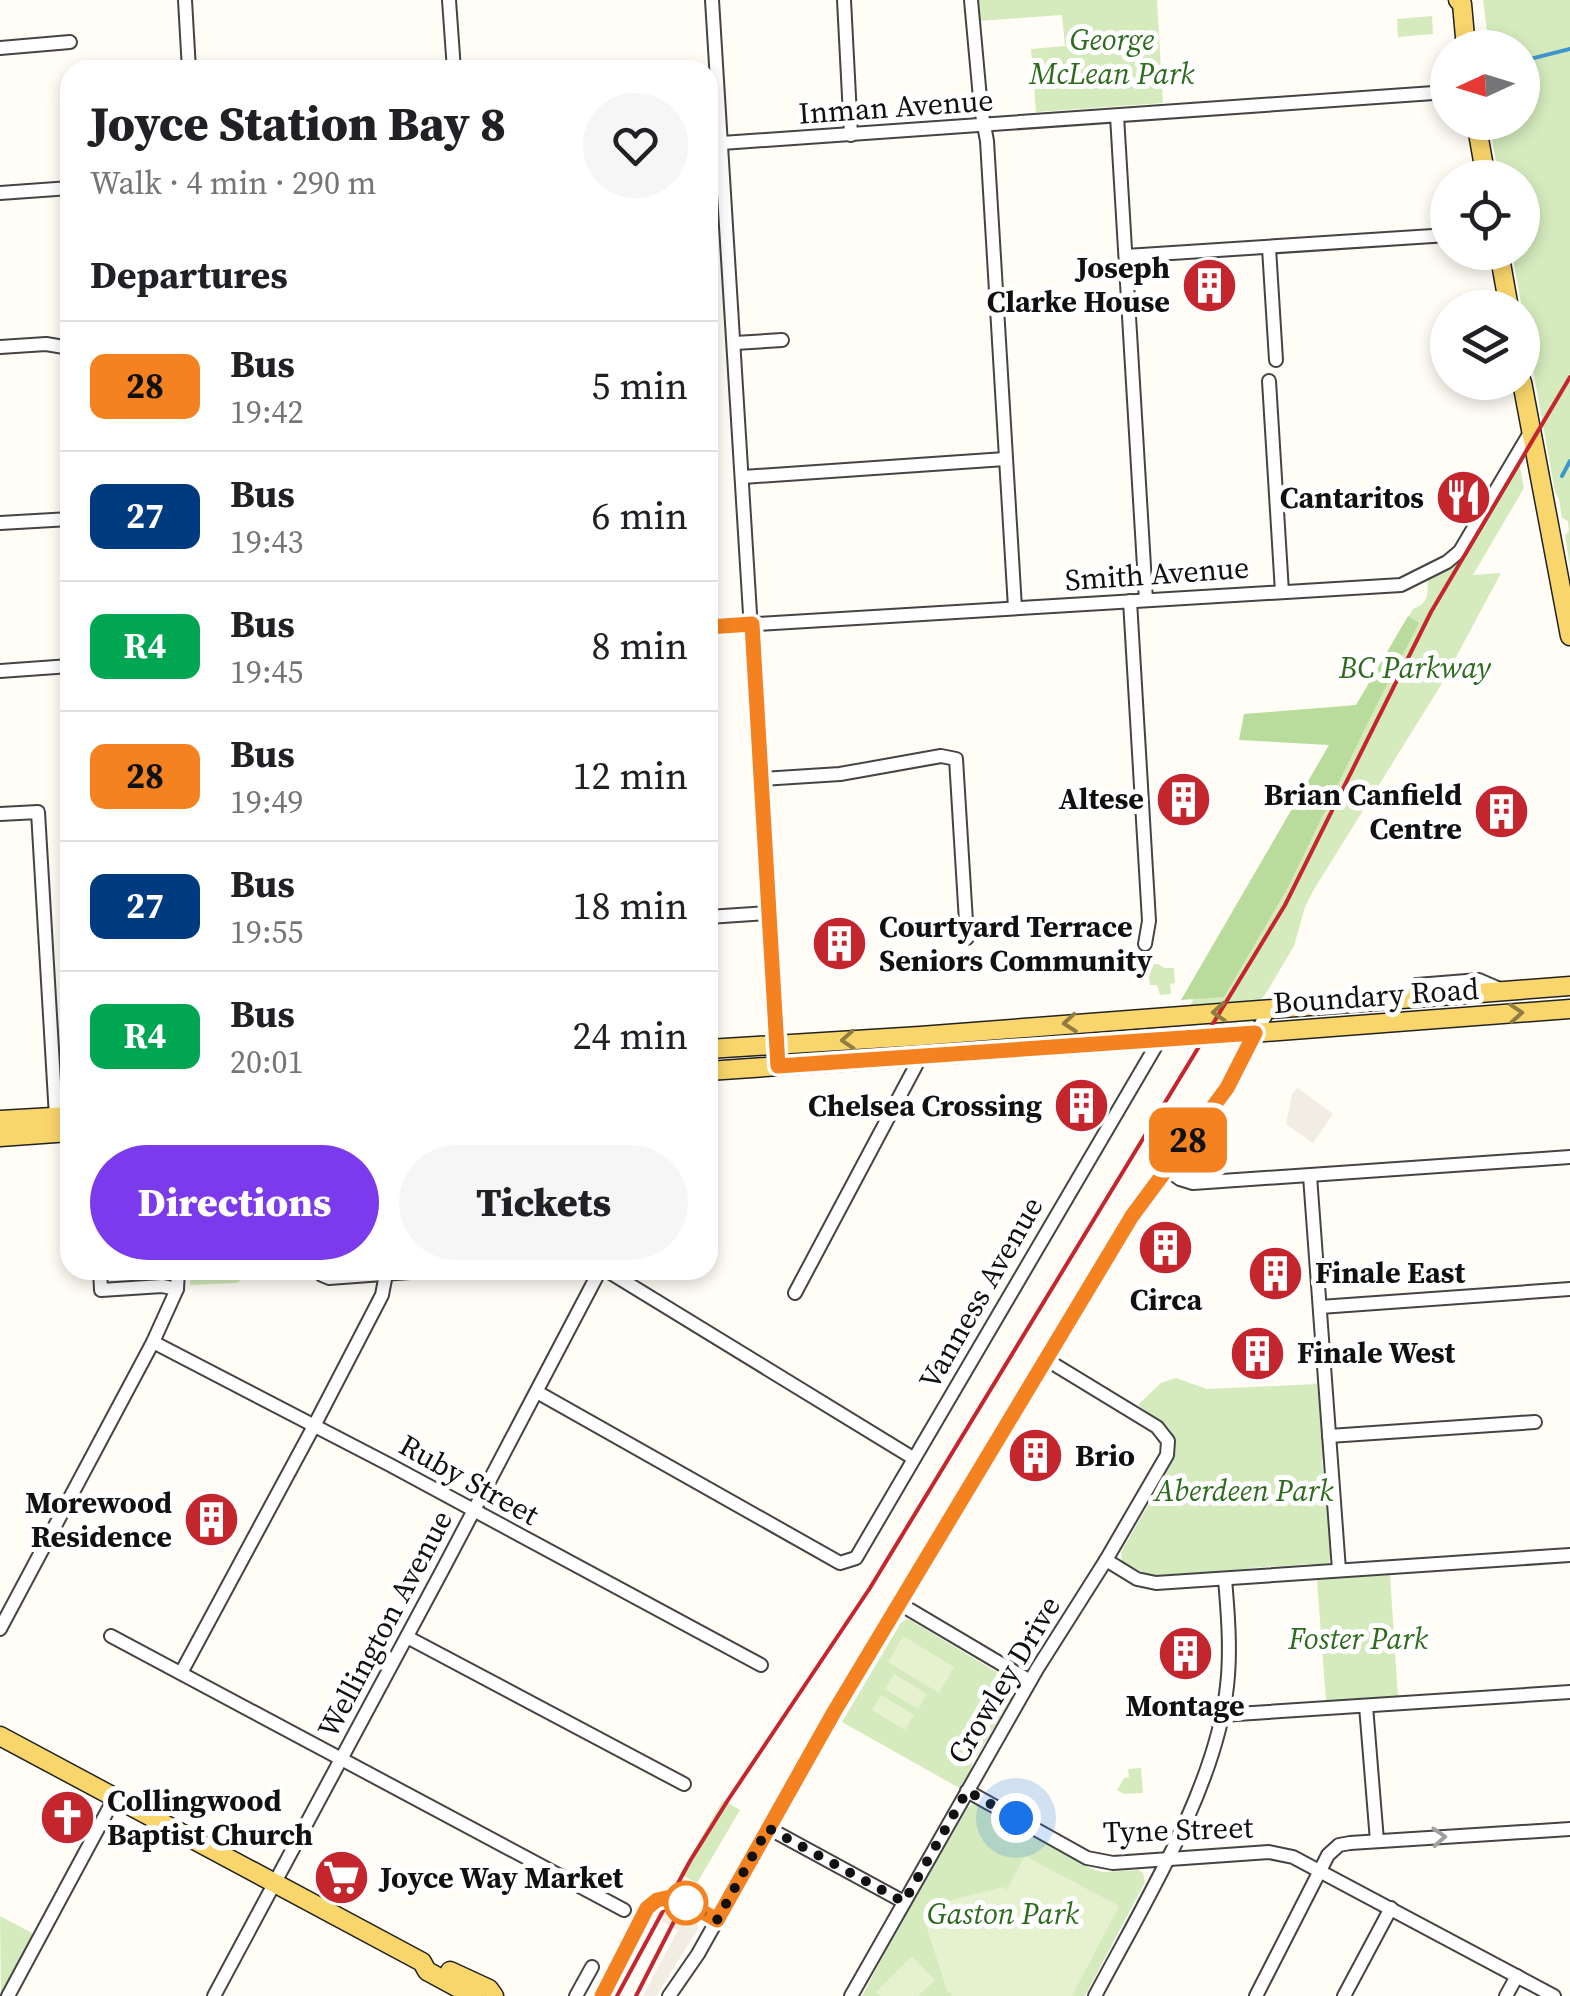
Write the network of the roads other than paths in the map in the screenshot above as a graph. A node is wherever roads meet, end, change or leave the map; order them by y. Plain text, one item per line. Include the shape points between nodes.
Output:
1 (185, 0) edge
2 (450, 0) edge
3 (712, 0) edge
4 (844, 0) edge
5 (971, 0) edge
6 (1462, 1) edge
7 (1464, 30) edge
8 (70, 42) dead end
9 (0, 48) edge
10 (188, 60) edge
11 (453, 60) edge
12 (713, 60) edge
13 (1430, 93) edge
14 (1117, 116) junction
15 (985, 125) junction
16 (850, 135) junction
17 (718, 144) edge
18 (718, 174) edge
19 (60, 189) edge
20 (0, 192) edge
21 (1430, 236) edge
22 (1270, 248) junction
23 (1126, 256) junction
24 (782, 340) dead end
25 (735, 342) junction
26 (60, 346) edge
27 (0, 347) edge
28 (1276, 360) dead end
29 (1270, 381) dead end
30 (1525, 400) edge
31 (1531, 431) junction
32 (1005, 459) junction
33 (743, 476) junction
34 (60, 520) edge
35 (0, 523) edge
36 (1282, 592) junction
37 (1146, 600) junction
38 (1130, 601) junction
39 (1015, 608) junction
40 (752, 624) junction
41 (718, 626) edge
42 (1570, 636) edge
43 (60, 667) edge
44 (0, 670) edge
45 (761, 779) junction
46 (0, 814) edge
47 (769, 913) junction
48 (718, 916) edge
49 (967, 938) dead end
50 (1145, 944) dead end
51 (1570, 986) edge
52 (1268, 1008) junction
53 (1570, 1009) edge
54 (1255, 1033) junction
55 (920, 1036) junction
56 (1160, 1039) junction
57 (777, 1045) junction
58 (718, 1049) edge
59 (921, 1056) junction
60 (778, 1066) junction
61 (718, 1070) edge
62 (60, 1080) edge
63 (60, 1116) edge
64 (0, 1120) edge
65 (60, 1133) edge
66 (0, 1137) edge
67 (1570, 1157) edge
68 (1166, 1170) junction
69 (1310, 1176) junction
70 (100, 1280) edge
71 (177, 1280) edge
72 (385, 1280) edge
73 (599, 1280) edge
74 (616, 1280) edge
75 (177, 1289) junction
76 (1570, 1289) edge
77 (795, 1293) dead end
78 (1320, 1307) junction
79 (152, 1342) junction
80 (1047, 1360) junction
81 (537, 1392) junction
82 (1535, 1422) dead end
83 (314, 1426) junction
84 (1329, 1436) junction
85 (914, 1458) junction
86 (474, 1512) junction
87 (1570, 1555) edge
88 (1106, 1560) junction
89 (1339, 1570) junction
90 (1225, 1579) junction
91 (900, 1604) junction
92 (0, 1629) edge
93 (111, 1636) dead end
94 (407, 1637) junction
95 (760, 1665) dead end
96 (181, 1673) junction
97 (1030, 1680) junction
98 (1570, 1692) edge
99 (1366, 1706) junction
100 (1222, 1715) junction
101 (0, 1736) edge
102 (342, 1758) junction
103 (684, 1784) dead end
104 (967, 1791) junction
105 (114, 1797) junction
106 (768, 1828) junction
107 (1570, 1829) edge
108 (1377, 1841) junction
109 (1166, 1860) junction
110 (1320, 1870) junction
111 (275, 1882) junction
112 (904, 1902) junction
113 (1391, 1908) junction
114 (624, 1910) dead end
115 (422, 1962) junction
116 (592, 1967) dead end
117 (1517, 1976) junction
118 (8, 1996) edge
119 (214, 1996) edge
120 (474, 1996) edge
121 (494, 1996) edge
122 (576, 1996) edge
123 (669, 1996) edge
124 (850, 1996) edge
125 (1096, 1996) edge
126 (1256, 1996) edge
127 (1344, 1996) edge
128 (1506, 1996) edge
129 (1554, 1996) edge

1 - 10 street
2 - 11 street
3 - 12 street
4 - 16 street
5 - 15 street
6 - 7 main road
8 - 9 street
13 - 14 street, Inman Avenue
14 - 15 street, Inman Avenue
14 - 23 street
15 - 16 street, Inman Avenue
15 - 32 street
16 - 17 street, Inman Avenue
18 - 25 street
19 - 20 street
21 - 22 street
22 - 23 street
22 - 28 street
23 - 37 street
24 - 25 street
25 - 33 street
26 - 27 street
29 - 36 street
30 - 31 main road
31 - 36 street, Smith Avenue via 1447,562 1401,585
31 - 42 main road
32 - 33 street
32 - 39 street
33 - 40 street
34 - 35 street
36 - 37 street, Smith Avenue
37 - 38 street, Smith Avenue
38 - 39 street, Smith Avenue
38 - 50 street via 1149,921
39 - 40 street, Smith Avenue
40 - 41 street, Smith Avenue
40 - 45 street
43 - 44 street
45 - 47 street
45 - 49 street via 956,758
46 - 62 street via 38,812
47 - 48 street
47 - 57 street
51 - 52 main road, Boundary Road
52 - 54 street
52 -> 55 main road, Boundary Road
54 -> 53 main road, Boundary Road
54 - 56 main road, Boundary Road
54 - 68 street via 1227,1088
55 -> 57 main road, Boundary Road
55 - 59 street
56 - 59 main road, Boundary Road
56 - 85 street, Vanness Avenue
57 - 58 main road, Boundary Road
57 - 60 street
59 - 60 main road, Boundary Road
59 - 77 street
60 - 61 main road, Boundary Road
63 - 64 main road
65 - 66 main road
67 - 69 street
68 - 69 street via 1193,1183
68 - 80 street
69 - 78 street
70 - 75 street via 101,1290
71 - 75 street
72 - 83 street
73 - 81 street, Wellington Avenue
74 - 85 street
75 - 79 street
76 - 78 street
78 - 84 street
79 - 83 street, Ruby Street
79 - 92 street
80 - 88 street, Crowley Drive via 1147,1420 1168,1441 1165,1461
80 - 91 street
81 - 85 street, Vanness Avenue via 840,1563 856,1558
81 - 86 street, Wellington Avenue
82 - 84 street
83 - 86 street, Ruby Street
83 - 96 street
84 - 89 street
86 - 94 street, Wellington Avenue
86 - 95 street, Ruby Street
87 - 89 street
88 - 90 street via 1147,1583
88 - 97 street, Crowley Drive
89 - 90 street
90 - 100 street via 1229,1656
91 - 97 street
91 - 106 street
93 - 96 street
94 - 102 street, Wellington Avenue
94 - 103 street
96 - 102 street
97 - 104 street, Crowley Drive
98 - 99 street
99 - 100 street
99 - 108 street
100 - 109 street via 1203,1779
101 - 105 main road
102 - 111 street, Wellington Avenue
102 - 114 street
104 - 109 street, Tyne Street via 1087,1858
104 - 112 street, Crowley Drive
105 - 111 main road
105 - 118 street
106 - 112 street
106 - 123 street
108 -> 107 street
108 - 110 street via 1339,1845
109 - 110 street, Tyne Street via 1269,1852
109 - 125 street
110 - 113 street, Tyne Street
110 - 126 street
111 - 115 main road
111 - 119 street, Wellington Avenue
112 - 124 street, Crowley Drive
113 - 117 street, Tyne Street
113 - 127 street
115 - 120 main road
115 - 121 main road
116 - 122 street
117 - 128 street
117 - 129 street, Tyne Street

